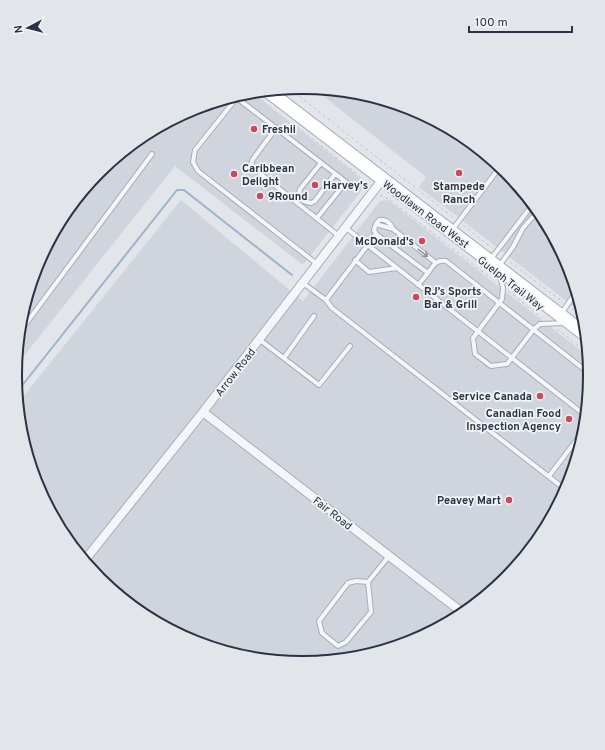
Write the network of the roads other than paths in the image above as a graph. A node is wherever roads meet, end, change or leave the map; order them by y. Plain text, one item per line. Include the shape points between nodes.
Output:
1 (268, 97) edge
2 (243, 101) edge
3 (233, 103) edge
4 (276, 128) junction
5 (152, 154) dead end
6 (321, 163) junction
7 (496, 172) edge
8 (335, 174) junction
9 (382, 180) junction
10 (529, 210) edge
11 (533, 215) edge
12 (317, 218) junction
13 (454, 227) junction
14 (346, 228) junction
15 (376, 234) junction
16 (340, 236) junction
17 (367, 245) junction
18 (355, 260) junction
19 (497, 260) junction
20 (436, 263) junction
21 (317, 265) junction
22 (397, 268) junction
23 (428, 273) junction
24 (303, 283) junction
25 (418, 285) junction
26 (326, 300) junction
27 (572, 300) edge
28 (500, 303) junction
29 (565, 315) junction
30 (314, 316) dead end
31 (26, 324) edge
32 (579, 328) edge
33 (534, 329) junction
34 (478, 332) junction
35 (260, 340) junction
36 (350, 346) dead end
37 (284, 358) junction
38 (511, 358) junction
39 (583, 368) edge
40 (581, 411) edge
41 (204, 412) junction
42 (574, 443) edge
43 (549, 476) junction
44 (560, 485) edge
45 (88, 556) edge
46 (389, 556) junction
47 (368, 582) junction
48 (457, 609) edge

1 - 9 main road, Woodlawn Road West
2 - 4 lane
3 - 21 lane via 195,150 193,162 198,171
4 - 6 lane
4 - 12 lane via 251,164
5 - 31 lane
6 - 8 lane
6 - 8 lane via 300,190 299,194 303,201 315,201
7 - 13 lane
8 - 12 lane via 346,182
9 - 13 main road, Woodlawn Road West
9 - 14 street, Arrow Road
10 - 19 lane
11 - 19 lane
12 - 16 lane
13 - 19 main road, Woodlawn Road West
14 - 16 street, Arrow Road
14 - 17 lane
15 - 17 lane
15 -> 20 lane via 376,224 393,229
15 - 23 lane
16 - 21 street, Arrow Road
17 - 18 lane
17 - 22 lane
18 - 22 lane via 369,272
18 - 26 lane
19 - 28 lane via 504,288
19 - 29 main road, Woodlawn Road West
20 - 23 lane
20 - 28 lane via 446,261
21 - 24 street, Arrow Road
22 - 25 lane
23 - 25 lane
24 - 26 lane
24 - 35 street, Arrow Road
25 - 34 lane
26 - 43 lane via 332,308
27 - 29 lane
28 - 33 lane
28 - 34 lane
29 - 32 main road, Woodlawn Road West
29 - 33 lane via 549,323 540,324
30 - 37 lane
33 - 38 lane
33 - 39 lane
34 - 38 lane
34 - 38 lane via 473,338 475,354 491,366 506,364
35 - 37 lane
35 - 41 street, Arrow Road
36 - 37 lane via 319,385
38 - 40 lane
41 - 45 street, Arrow Road
41 - 46 street, Fair Road
42 - 43 lane
43 - 44 lane
46 - 47 lane
46 - 48 street, Fair Road
47 - 47 lane via 371,612 346,642 338,646 322,633 319,621 348,583

